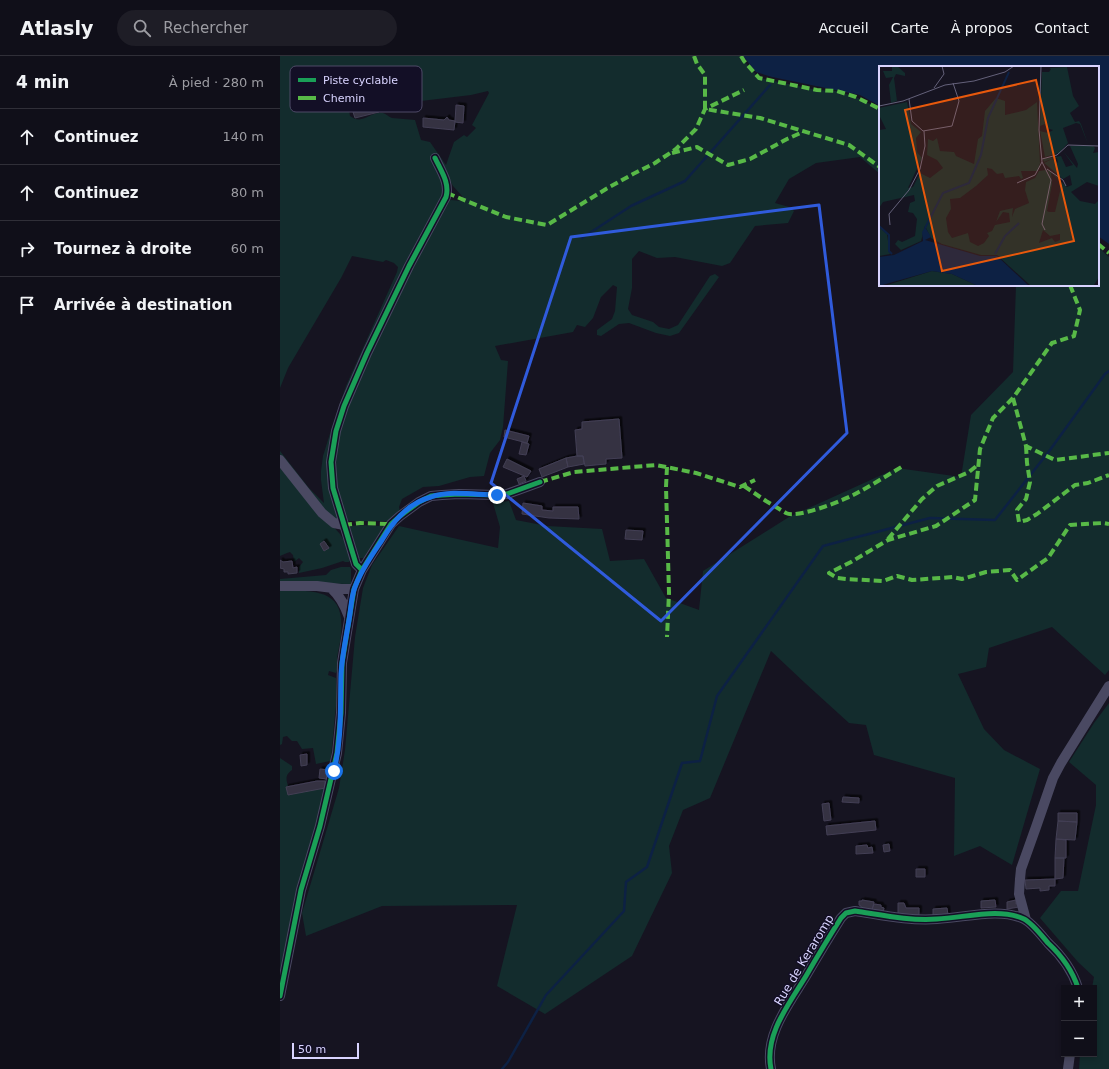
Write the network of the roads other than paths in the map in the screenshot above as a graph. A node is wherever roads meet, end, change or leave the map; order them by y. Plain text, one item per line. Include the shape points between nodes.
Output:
1 (435, 158) dead end
2 (280, 460) edge
3 (540, 482) dead end
4 (344, 525) junction
5 (362, 570) junction
6 (280, 586) edge
7 (332, 589) junction
8 (354, 589) junction
9 (349, 619) junction
10 (1109, 686) edge
11 (1026, 920) junction
12 (1077, 985) edge
13 (280, 996) edge
14 (1070, 1057) edge
15 (771, 1069) edge
16 (1068, 1069) edge

1 - 4 street via 447,183 446,197 366,353 344,406 335,436 331,462 332,480
2 - 4 street via 322,513 334,523
3 - 5 street via 507,494 431,496 391,524
4 - 5 street via 356,564
5 - 8 street
6 - 7 street via 317,586
7 - 8 street
7 - 9 street via 343,601
8 - 9 street
9 - 13 street via 342,663 338,753 301,890
10 - 11 street via 1053,778 1020,879 1019,894
11 - 12 street via 1064,959
11 - 15 street, Rue de Keraromp via 979,914 936,919 905,919 855,911 846,913 778,1022 770,1046
14 - 16 street

